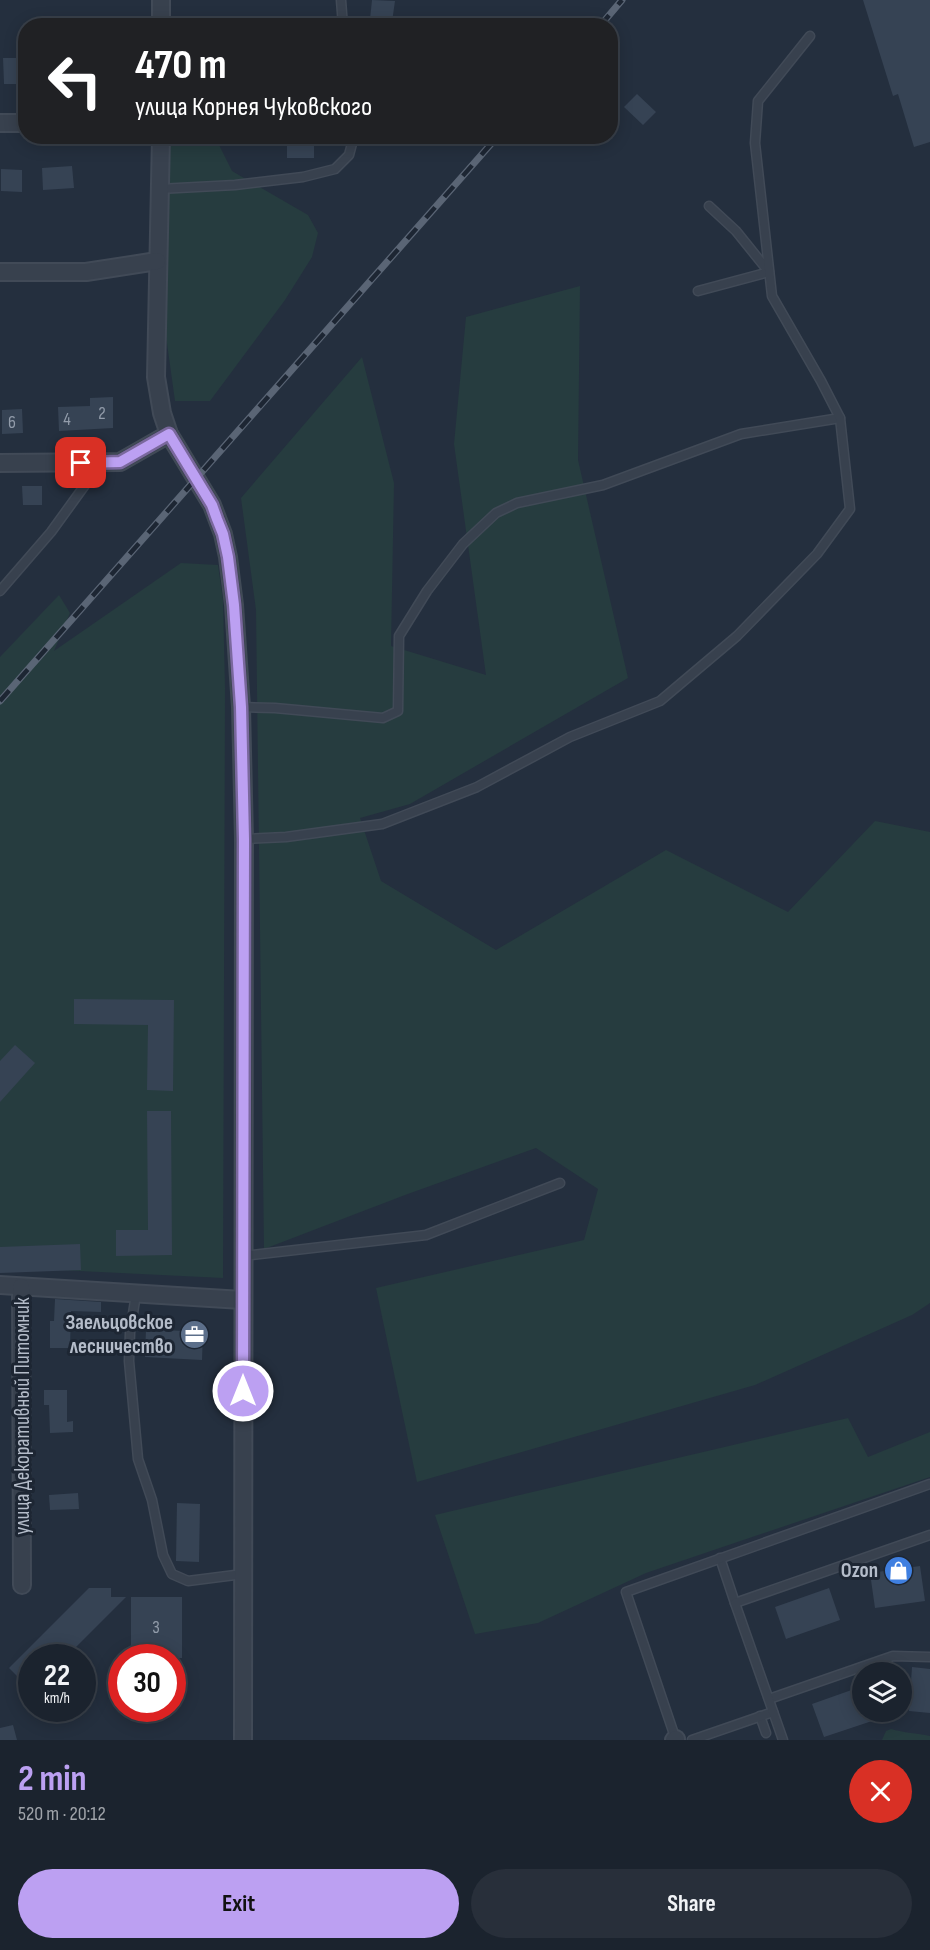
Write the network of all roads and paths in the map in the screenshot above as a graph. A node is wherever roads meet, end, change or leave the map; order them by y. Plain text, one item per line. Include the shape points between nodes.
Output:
1 (161, 0) edge
2 (340, 0) edge
3 (161, 18) edge
4 (342, 18) edge
5 (810, 36) dead end
6 (0, 123) edge
7 (18, 123) edge
8 (161, 144) edge
9 (352, 144) edge
10 (159, 189) junction
11 (709, 206) dead end
12 (157, 261) junction
13 (0, 272) edge
14 (769, 272) junction
15 (698, 291) dead end
16 (840, 418) junction
17 (169, 434) junction
18 (0, 463) edge
19 (102, 463) junction
20 (0, 591) edge
21 (241, 707) junction
22 (244, 839) junction
23 (560, 1183) dead end
24 (243, 1257) junction
25 (0, 1285) edge
26 (21, 1287) junction
27 (136, 1294) junction
28 (242, 1300) junction
29 (930, 1484) edge
30 (930, 1535) edge
31 (720, 1558) junction
32 (243, 1575) junction
33 (22, 1585) dead end
34 (735, 1603) junction
35 (930, 1657) edge
36 (769, 1699) junction
37 (773, 1712) junction
38 (760, 1716) junction
39 (766, 1733) dead end
40 (243, 1740) edge
41 (676, 1740) edge
42 (692, 1740) edge
43 (783, 1740) edge

1 - 3 street
2 - 4 lane
5 - 14 lane via 758,101 755,142
6 - 7 street
8 - 10 street
9 - 10 lane via 349,155 335,169 314,175
10 - 12 street
11 - 14 lane via 736,231
12 - 13 street via 86,272
12 - 17 street via 156,377
14 - 15 lane
14 - 16 lane via 772,296
16 - 21 lane via 741,434 603,485 517,503 496,513 463,544 399,636 398,711 383,718
16 - 22 lane via 850,509 817,554 737,636 660,701 570,737 477,787 382,824
17 - 19 street via 120,462
17 - 21 street via 212,505 223,534 234,605
18 - 19 street
19 - 20 lane via 51,532
21 - 22 street
22 - 24 street
23 - 24 lane via 426,1235
24 - 28 street
25 - 26 street
26 - 27 street, улица Декоративный Питомник
26 - 33 street, улица Декоративный Питомник
27 - 28 street, улица Декоративный Питомник
27 - 32 lane via 129,1361 138,1459 152,1500 163,1555 172,1574 188,1581
28 - 32 street
29 - 31 lane
30 - 34 lane
31 - 34 lane
31 - 41 lane via 626,1592
32 - 40 street
34 - 36 lane
35 - 36 lane via 893,1656
36 - 37 lane
37 - 38 lane
37 - 43 lane
38 - 39 lane
38 - 42 lane

